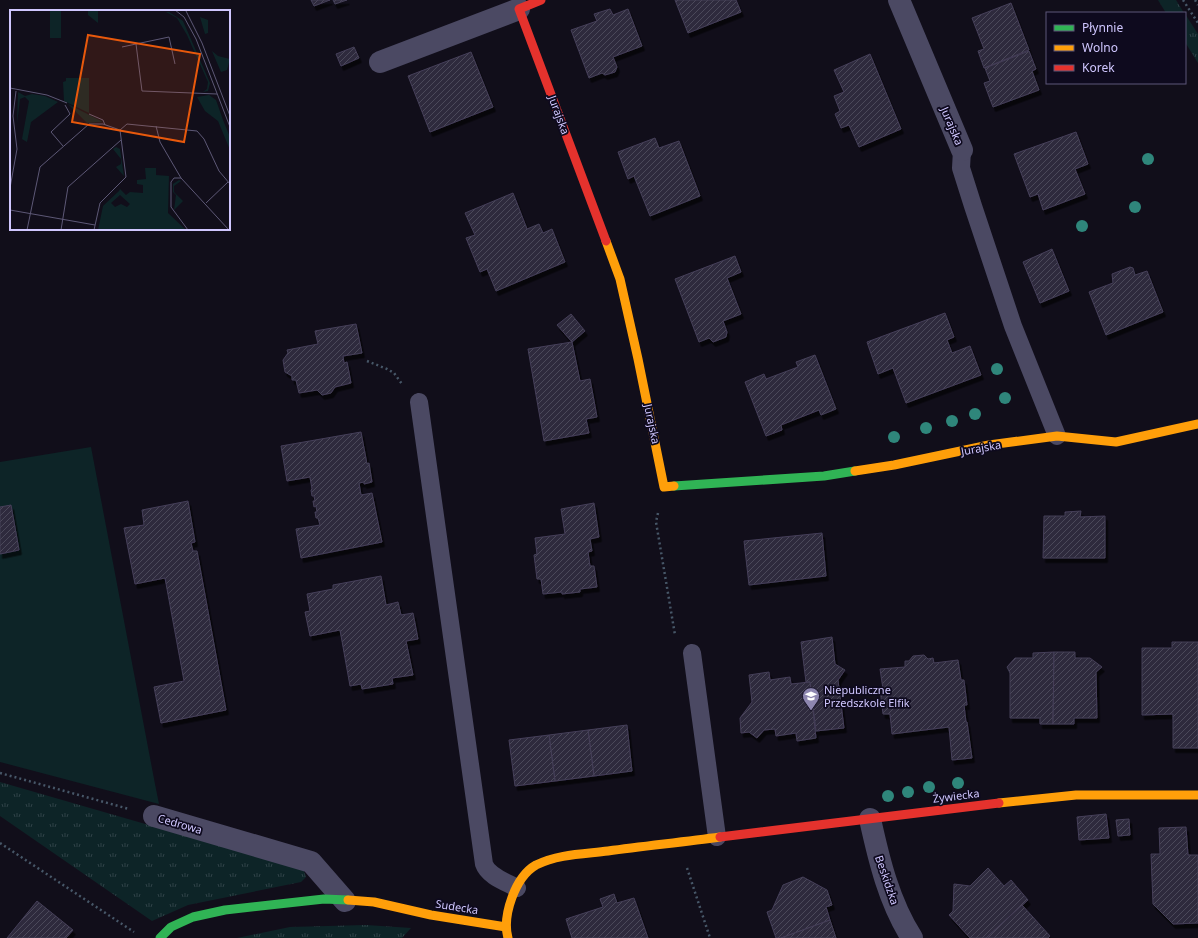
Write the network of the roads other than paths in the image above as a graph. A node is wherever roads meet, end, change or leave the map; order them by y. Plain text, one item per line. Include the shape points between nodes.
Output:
1 (541, 0) edge
2 (899, 0) edge
3 (519, 8) junction
4 (380, 62) dead end
5 (962, 150) joint
6 (419, 402) dead end
7 (1198, 424) edge
8 (1057, 436) junction
9 (692, 654) road end
10 (1198, 795) edge
11 (154, 816) road end
12 (870, 819) junction
13 (717, 837) junction
14 (517, 888) junction
15 (345, 901) junction
16 (506, 927) junction
17 (160, 938) edge
18 (508, 938) edge
19 (912, 938) edge

1 - 3 street
2 - 5 street, Jurajska
3 - 4 street
3 - 8 street, Jurajska via 620,279 664,487 824,476 894,465 989,445
5 - 8 lane, Jurajska via 961,168 1013,326
6 - 14 lane via 484,864 491,873
7 - 8 street, Jurajska via 1116,442
9 - 13 lane
10 - 12 street, Żywiecka via 1076,795
11 - 15 street, Cedrowa via 311,862
12 - 13 street, Żywiecka
12 - 19 street, Beskidzka via 890,896
13 - 14 street via 566,856 542,862 528,872
14 - 16 street via 509,907
15 - 16 street, Sudecka via 374,902 431,915
15 - 17 street, Sudecka via 324,899 225,910 193,917 171,927
16 - 18 street

